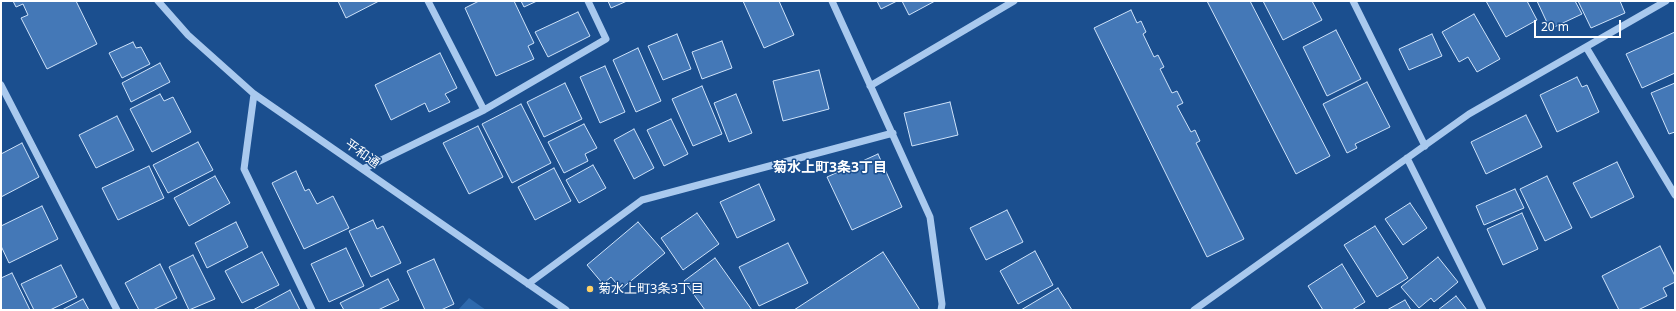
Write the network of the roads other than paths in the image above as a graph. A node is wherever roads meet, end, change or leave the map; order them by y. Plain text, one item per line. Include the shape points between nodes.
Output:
1 (158, 1) edge
2 (428, 1) edge
3 (588, 1) edge
4 (832, 1) edge
5 (1014, 1) edge
6 (1353, 1) edge
7 (1666, 1) edge
8 (1586, 47) junction
9 (1, 85) edge
10 (870, 86) junction
11 (254, 94) junction
12 (484, 110) junction
13 (893, 133) junction
14 (1425, 146) junction
15 (1407, 158) junction
16 (363, 170) junction
17 (1675, 195) edge
18 (528, 284) junction
19 (943, 308) edge
20 (117, 310) edge
21 (312, 310) edge
22 (566, 310) edge
23 (1194, 310) edge
24 (1483, 310) edge

1 - 11 street, 平和通 via 188,35
2 - 12 street
3 - 12 street via 606,39
4 - 10 street
5 - 10 street
6 - 14 street
7 - 8 street
8 - 14 street via 1469,114
8 - 17 street
9 - 20 street
10 - 13 street
11 - 16 street, 平和通
11 - 21 street via 244,170
12 - 16 street
13 - 18 street via 642,200
13 - 19 street via 930,217
14 - 15 street
15 - 23 street
15 - 24 street
16 - 18 street, 平和通
18 - 22 street, 平和通

